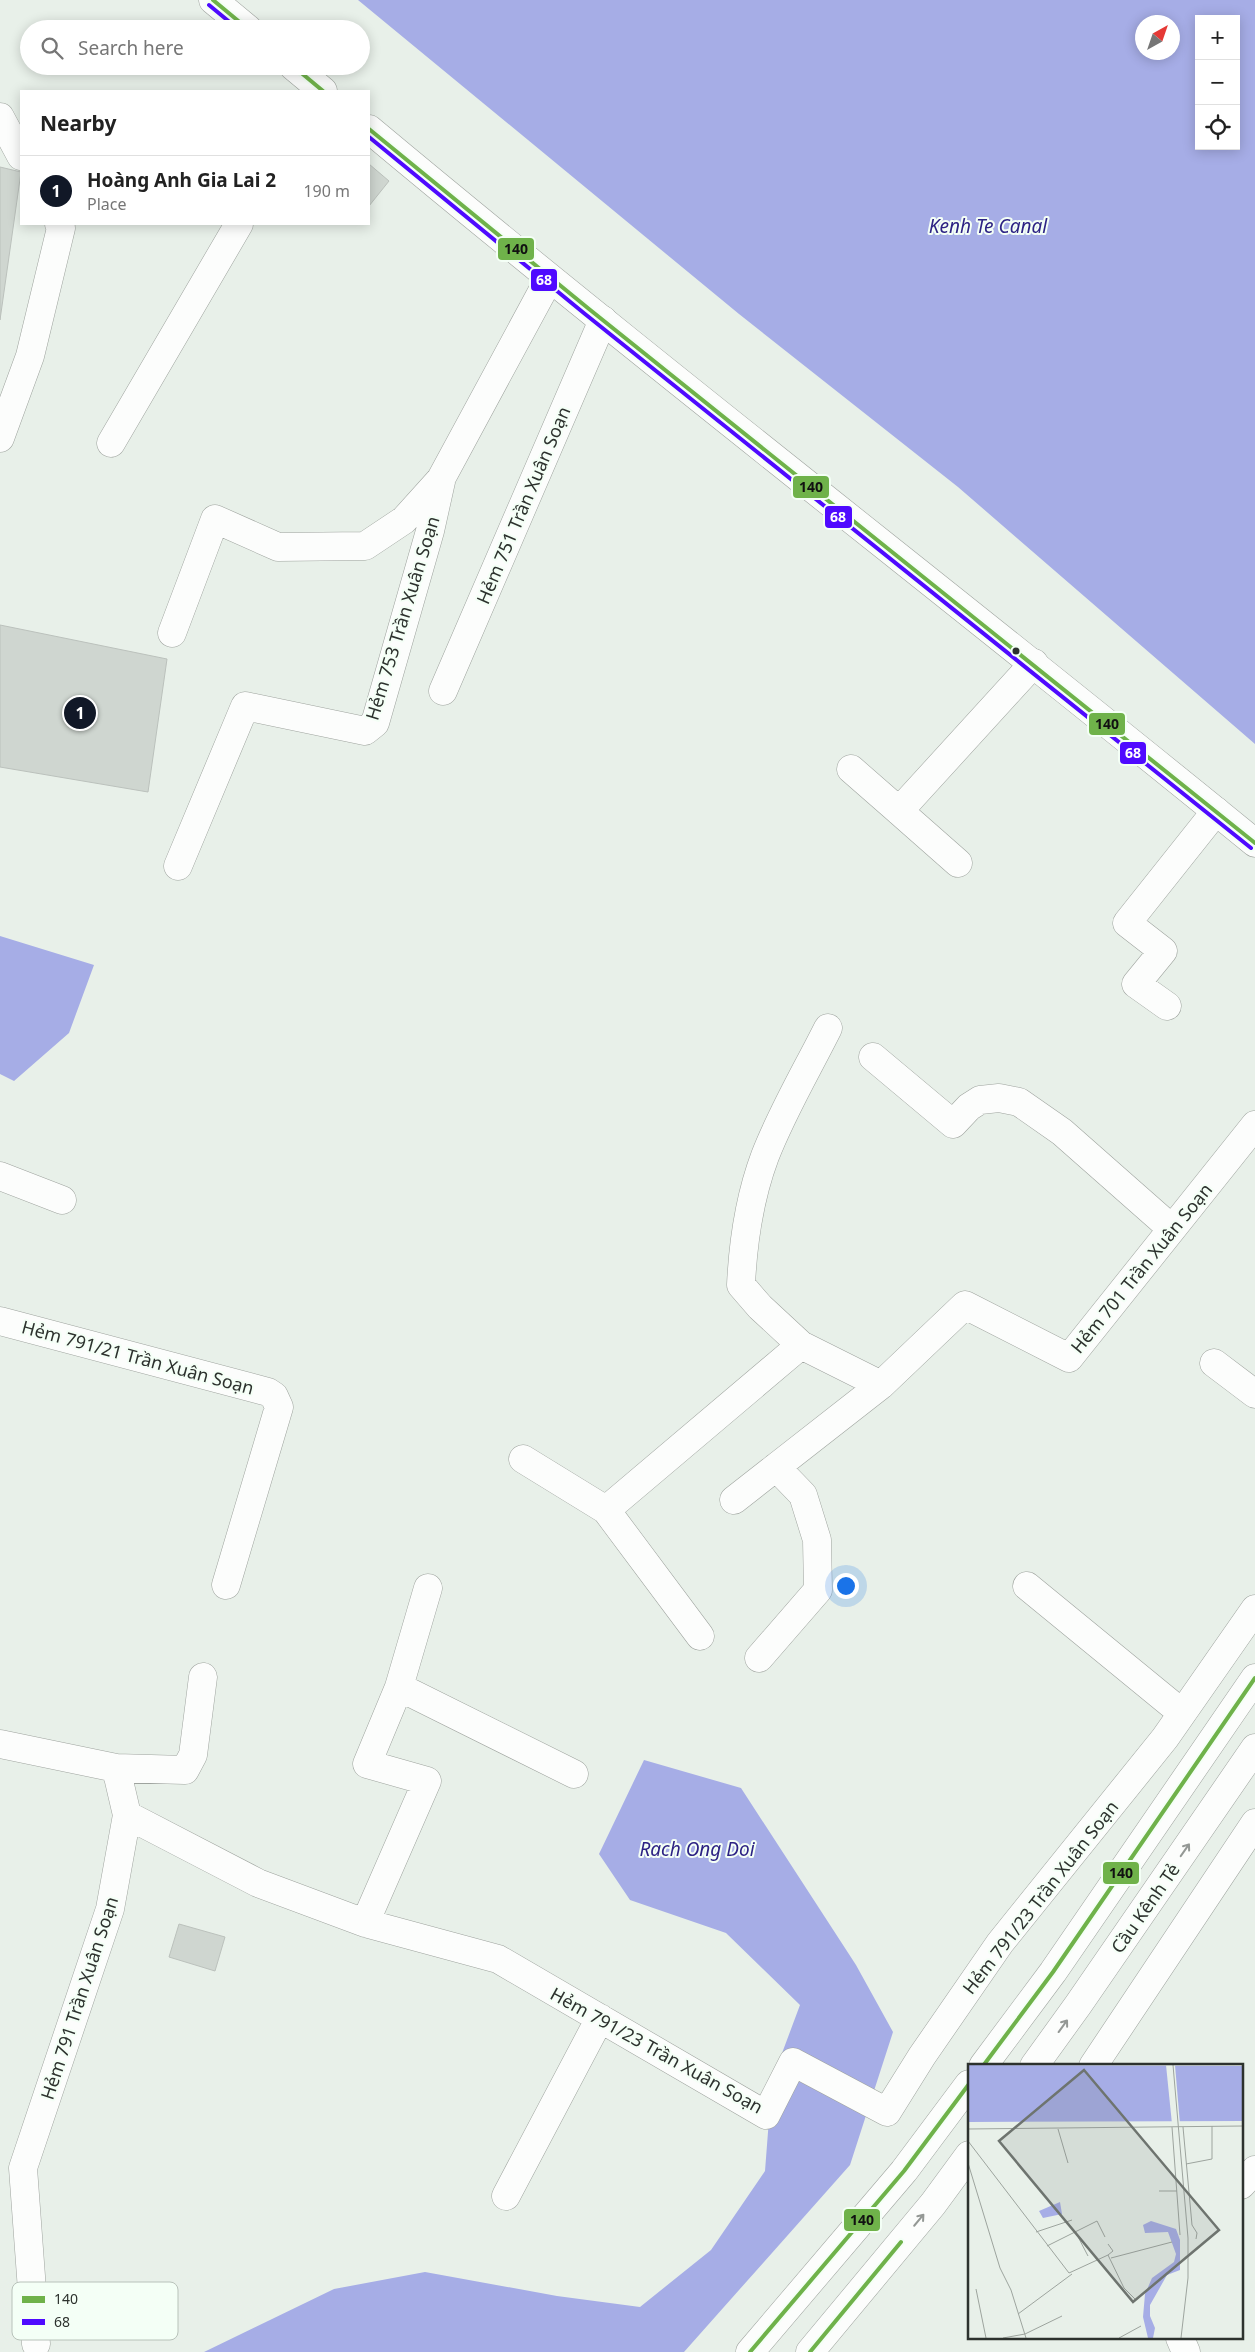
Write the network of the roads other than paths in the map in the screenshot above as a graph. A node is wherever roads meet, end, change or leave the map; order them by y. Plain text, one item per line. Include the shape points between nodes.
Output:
1 (213, 0) edge
2 (237, 20) edge
3 (303, 75) edge
4 (321, 90) edge
5 (0, 117) edge
6 (370, 130) edge
7 (20, 154) edge
8 (60, 225) edge
9 (237, 225) edge
10 (549, 279) junction
11 (603, 320) junction
12 (0, 438) edge
13 (111, 443) dead end
14 (442, 477) junction
15 (172, 633) dead end
16 (1034, 663) junction
17 (443, 691) dead end
18 (851, 769) dead end
19 (1216, 811) junction
20 (899, 812) junction
21 (1255, 843) edge
22 (958, 862) dead end
23 (178, 866) dead end
24 (1167, 1006) dead end
25 (828, 1028) dead end
26 (873, 1057) dead end
27 (1255, 1125) edge
28 (0, 1176) edge
29 (62, 1200) dead end
30 (1172, 1229) junction
31 (1, 1328) edge
32 (801, 1345) junction
33 (1214, 1363) dead end
34 (882, 1385) junction
35 (1255, 1394) edge
36 (523, 1459) dead end
37 (776, 1467) junction
38 (734, 1500) dead end
39 (606, 1510) junction
40 (226, 1585) dead end
41 (1027, 1586) dead end
42 (428, 1588) dead end
43 (1255, 1609) edge
44 (700, 1636) dead end
45 (759, 1658) dead end
46 (203, 1677) dead end
47 (1255, 1678) edge
48 (399, 1687) junction
49 (1182, 1713) junction
50 (0, 1744) edge
51 (1255, 1748) edge
52 (116, 1768) junction
53 (574, 1774) dead end
54 (127, 1815) junction
55 (1255, 1823) edge
56 (365, 1923) junction
57 (600, 2018) junction
58 (984, 2064) edge
59 (1035, 2064) edge
60 (1094, 2064) edge
61 (968, 2085) edge
62 (968, 2156) edge
63 (1255, 2170) edge
64 (1242, 2184) edge
65 (506, 2196) dead end
66 (31, 2282) edge
67 (36, 2340) edge
68 (1181, 2340) edge
69 (36, 2344) dead end
70 (750, 2352) edge
71 (810, 2352) edge
72 (1186, 2352) edge

1 - 2 street
3 - 4 street
5 - 7 street
6 - 10 street
8 - 12 street via 30,356
9 - 13 street
10 - 11 street
10 - 14 street, Hẻm 753 Trần Xuân Soạn
11 - 16 street
11 - 17 street, Hẻm 751 Trần Xuân Soạn
14 - 15 street, Hẻm 753 Trần Xuân Soạn via 404,520 365,546 278,547 214,519
14 - 23 street, Hẻm 753 Trần Xuân Soạn via 375,723 365,731 245,706
16 - 19 street
16 - 20 street
18 - 20 street
19 - 21 street
19 - 24 street via 1127,923 1163,951 1136,984
20 - 22 street
25 - 32 street via 765,1156 742,1258 740,1285
26 - 30 street via 953,1124 980,1100 999,1098 1019,1102 1062,1132
27 - 30 street, Hẻm 701 Trần Xuân Soạn
28 - 29 street
30 - 34 street, Hẻm 701 Trần Xuân Soạn via 1069,1358 965,1305
31 - 40 street, Hẻm 791/21 Trần Xuân Soạn via 274,1396 280,1407
32 - 34 street
32 - 39 street
33 - 35 street
34 - 37 street, Hẻm 701 Trần Xuân Soạn
36 - 39 street
37 - 38 street, Hẻm 701 Trần Xuân Soạn
37 - 45 street via 803,1495 817,1540 818,1590
39 - 44 street
41 - 49 street
42 - 48 street
43 - 49 street, Hẻm 791/23 Trần Xuân Soạn
46 - 52 street via 193,1755 185,1770
47 - 58 street via 1053,1972
48 - 53 street
48 - 56 street via 367,1764 427,1781
49 - 57 street, Hẻm 791/23 Trần Xuân Soạn via 1000,1943 887,2112 793,2062 766,2115
50 - 52 street
59 -> 51 street, Cầu Kênh Tẻ
52 - 54 street, Hẻm 791 Trần Xuân Soạn
54 - 56 street, Hẻm 791/23 Trần Xuân Soạn via 258,1883
54 - 66 street, Hẻm 791 Trần Xuân Soạn via 110,1909 23,2168
55 - 60 street
56 - 57 street, Hẻm 791/23 Trần Xuân Soạn via 498,1960
57 - 65 street
61 - 70 street via 904,2171
71 -> 62 street
63 - 64 street
67 - 69 street, Hẻm 791 Trần Xuân Soạn
68 - 72 street

